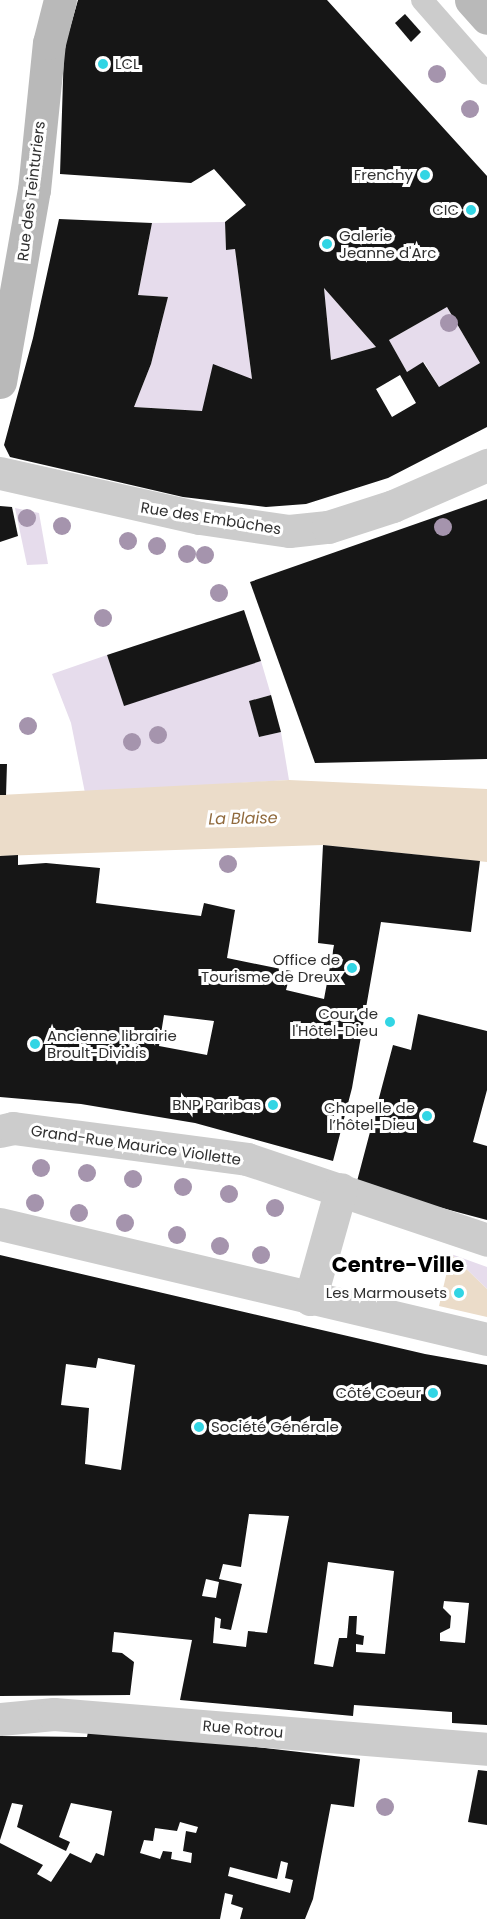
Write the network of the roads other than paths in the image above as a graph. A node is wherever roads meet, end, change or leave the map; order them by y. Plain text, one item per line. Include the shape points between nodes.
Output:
1 (60, 0) edge
2 (422, 0) edge
3 (471, 0) edge
4 (487, 18) edge
5 (487, 74) edge
6 (0, 382) edge
7 (487, 465) edge
8 (0, 473) edge
9 (0, 1131) edge
10 (341, 1189) junction
11 (0, 1224) edge
12 (487, 1240) edge
13 (310, 1299) junction
14 (487, 1339) edge
15 (0, 1719) edge
16 (487, 1749) edge

1 - 6 street, Rue des Teinturiers via 49,43 34,190
2 - 5 lane
3 - 4 street
7 - 8 street, Rue des Embûches via 382,509 328,527 289,531 200,518
9 - 10 street, Grand-Rue Maurice Viollette via 25,1130 247,1159
10 - 12 street, Grand-Rue Maurice Viollette
10 - 13 street
11 - 13 street
13 - 14 street
15 - 16 street, Rue Rotrou via 54,1714

